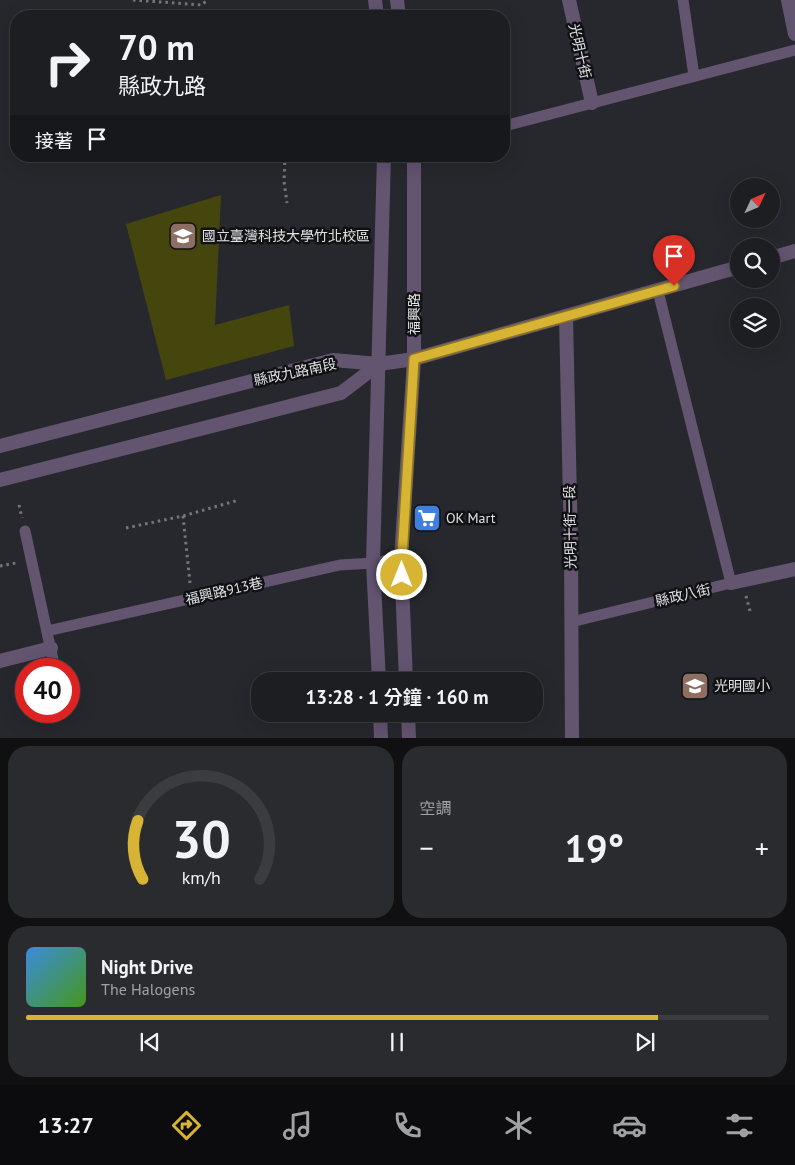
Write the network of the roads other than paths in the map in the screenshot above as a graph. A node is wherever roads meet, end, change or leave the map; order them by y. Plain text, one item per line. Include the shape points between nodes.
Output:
1 (569, 0) edge
2 (682, 0) edge
3 (788, 0) edge
4 (795, 34) edge
5 (795, 50) edge
6 (694, 76) junction
7 (592, 103) junction
8 (510, 124) edge
9 (385, 162) edge
10 (414, 162) edge
11 (795, 251) edge
12 (780, 255) edge
13 (730, 271) edge
14 (658, 291) junction
15 (566, 316) junction
16 (414, 359) junction
17 (379, 364) junction
18 (0, 446) edge
19 (0, 480) edge
20 (25, 531) dead end
21 (402, 558) junction
22 (373, 563) junction
23 (795, 569) edge
24 (731, 584) junction
25 (570, 622) junction
26 (47, 631) junction
27 (51, 648) junction
28 (53, 658) edge
29 (0, 661) edge
30 (379, 672) edge
31 (406, 672) edge
32 (380, 722) edge
33 (408, 722) edge
34 (381, 738) edge
35 (409, 738) edge
36 (572, 738) edge

1 - 7 street, 光明十街
2 - 6 lane
3 - 4 street
5 - 6 lane
6 - 7 lane
7 - 8 lane
9 - 17 street
10 - 16 street, 福興路
11 - 12 street
13 - 14 street
14 - 15 street
14 - 24 lane
15 - 16 street
15 - 25 street, 光明十街一段
16 - 17 street
16 - 21 street, 福興路
17 - 18 street, 縣政九路南段 via 333,360
17 - 19 street, 縣政九路南段 via 341,393
17 - 22 street
20 - 26 lane
21 - 22 lane, 福興路913巷
21 - 31 street, 福興路
22 - 26 lane, 福興路913巷 via 340,565
22 - 30 street
23 - 24 street, 縣政八街
24 - 25 lane, 縣政八街
25 - 36 street, 光明十街一段
26 - 27 lane
27 - 28 lane
27 - 29 street
32 - 34 street
33 - 35 street

